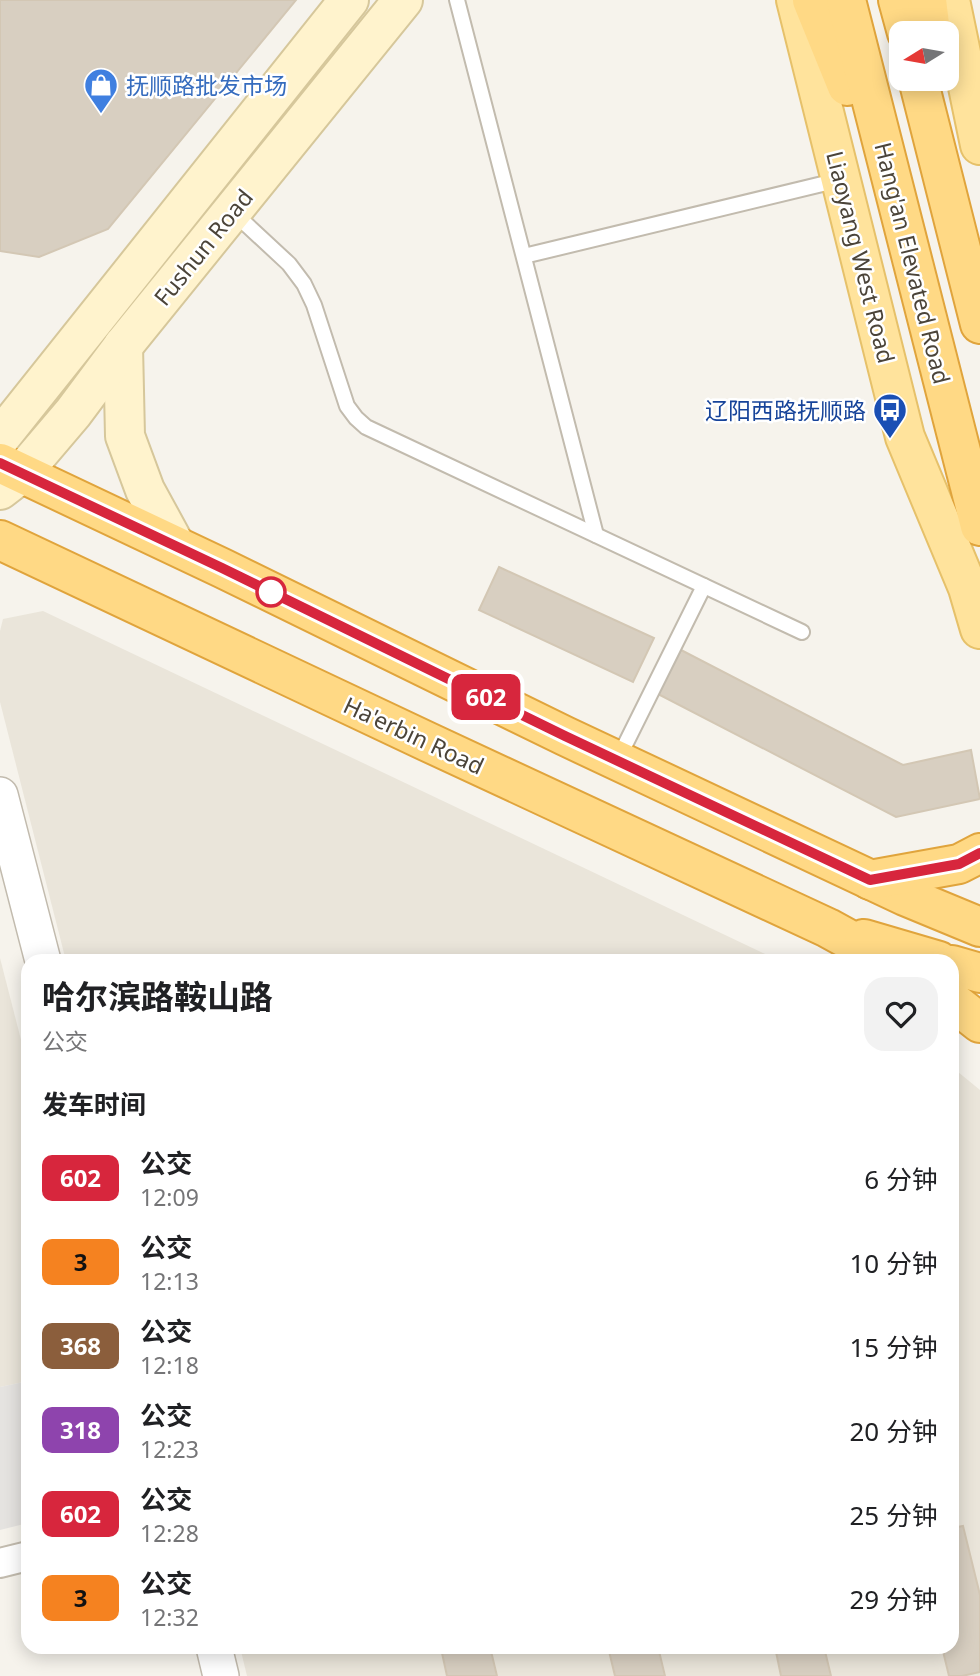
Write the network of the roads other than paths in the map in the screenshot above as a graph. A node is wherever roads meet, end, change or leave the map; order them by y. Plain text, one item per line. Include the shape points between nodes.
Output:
1 (349, 0) edge
2 (403, 0) edge
3 (457, 0) edge
4 (796, 0) edge
5 (812, 0) edge
6 (846, 0) edge
7 (898, 0) edge
8 (927, 0) edge
9 (950, 0) edge
10 (904, 21) edge
11 (930, 21) edge
12 (921, 91) edge
13 (937, 91) edge
14 (980, 145) edge
15 (841, 179) junction
16 (232, 211) junction
17 (952, 212) junction
18 (903, 225) junction
19 (524, 256) junction
20 (980, 324) edge
21 (123, 346) junction
22 (0, 438) edge
23 (7, 475) edge
24 (980, 526) edge
25 (596, 535) junction
26 (0, 540) edge
27 (176, 545) junction
28 (704, 586) junction
29 (980, 629) edge
30 (802, 632) dead end
31 (617, 760) junction
32 (0, 795) edge
33 (980, 853) edge
34 (870, 880) junction
35 (980, 927) edge
36 (828, 928) junction
37 (41, 954) edge
38 (875, 954) edge
39 (915, 954) edge
40 (959, 967) edge
41 (980, 974) edge
42 (959, 1006) edge
43 (980, 1023) edge
44 (21, 1558) edge
45 (0, 1563) edge
46 (216, 1654) edge
47 (221, 1676) edge

1 - 22 main road, Fushun Road
2 - 16 main road, Fushun Road
3 - 19 lane
4 - 15 main road, Liaoyang West Road
5 - 18 highway
6 - 18 highway, Hang'an Elevated Road
7 - 10 highway
8 - 11 highway
9 - 14 main road
12 - 17 highway
13 - 17 highway
15 - 19 lane
15 - 29 main road, Liaoyang West Road via 905,437 968,588
16 - 21 main road, Fushun Road
16 - 25 lane via 304,284 347,406 366,427
17 - 20 highway
18 - 24 highway, Hang'an Elevated Road
19 - 25 lane
21 - 23 main road, Fushun Road via 73,413
21 - 27 main road via 125,436 145,490
23 - 27 highway
25 - 28 lane
26 - 36 highway, Ha'erbin Road
27 - 31 highway
28 - 30 lane
28 - 31 lane
31 - 34 highway
32 - 37 street
33 - 34 highway via 959,864
34 - 35 highway
36 - 38 highway, Ha'erbin Road
36 - 39 highway, Ha'erbin Road
40 - 41 highway
42 - 43 highway
44 - 45 street
46 - 47 street

